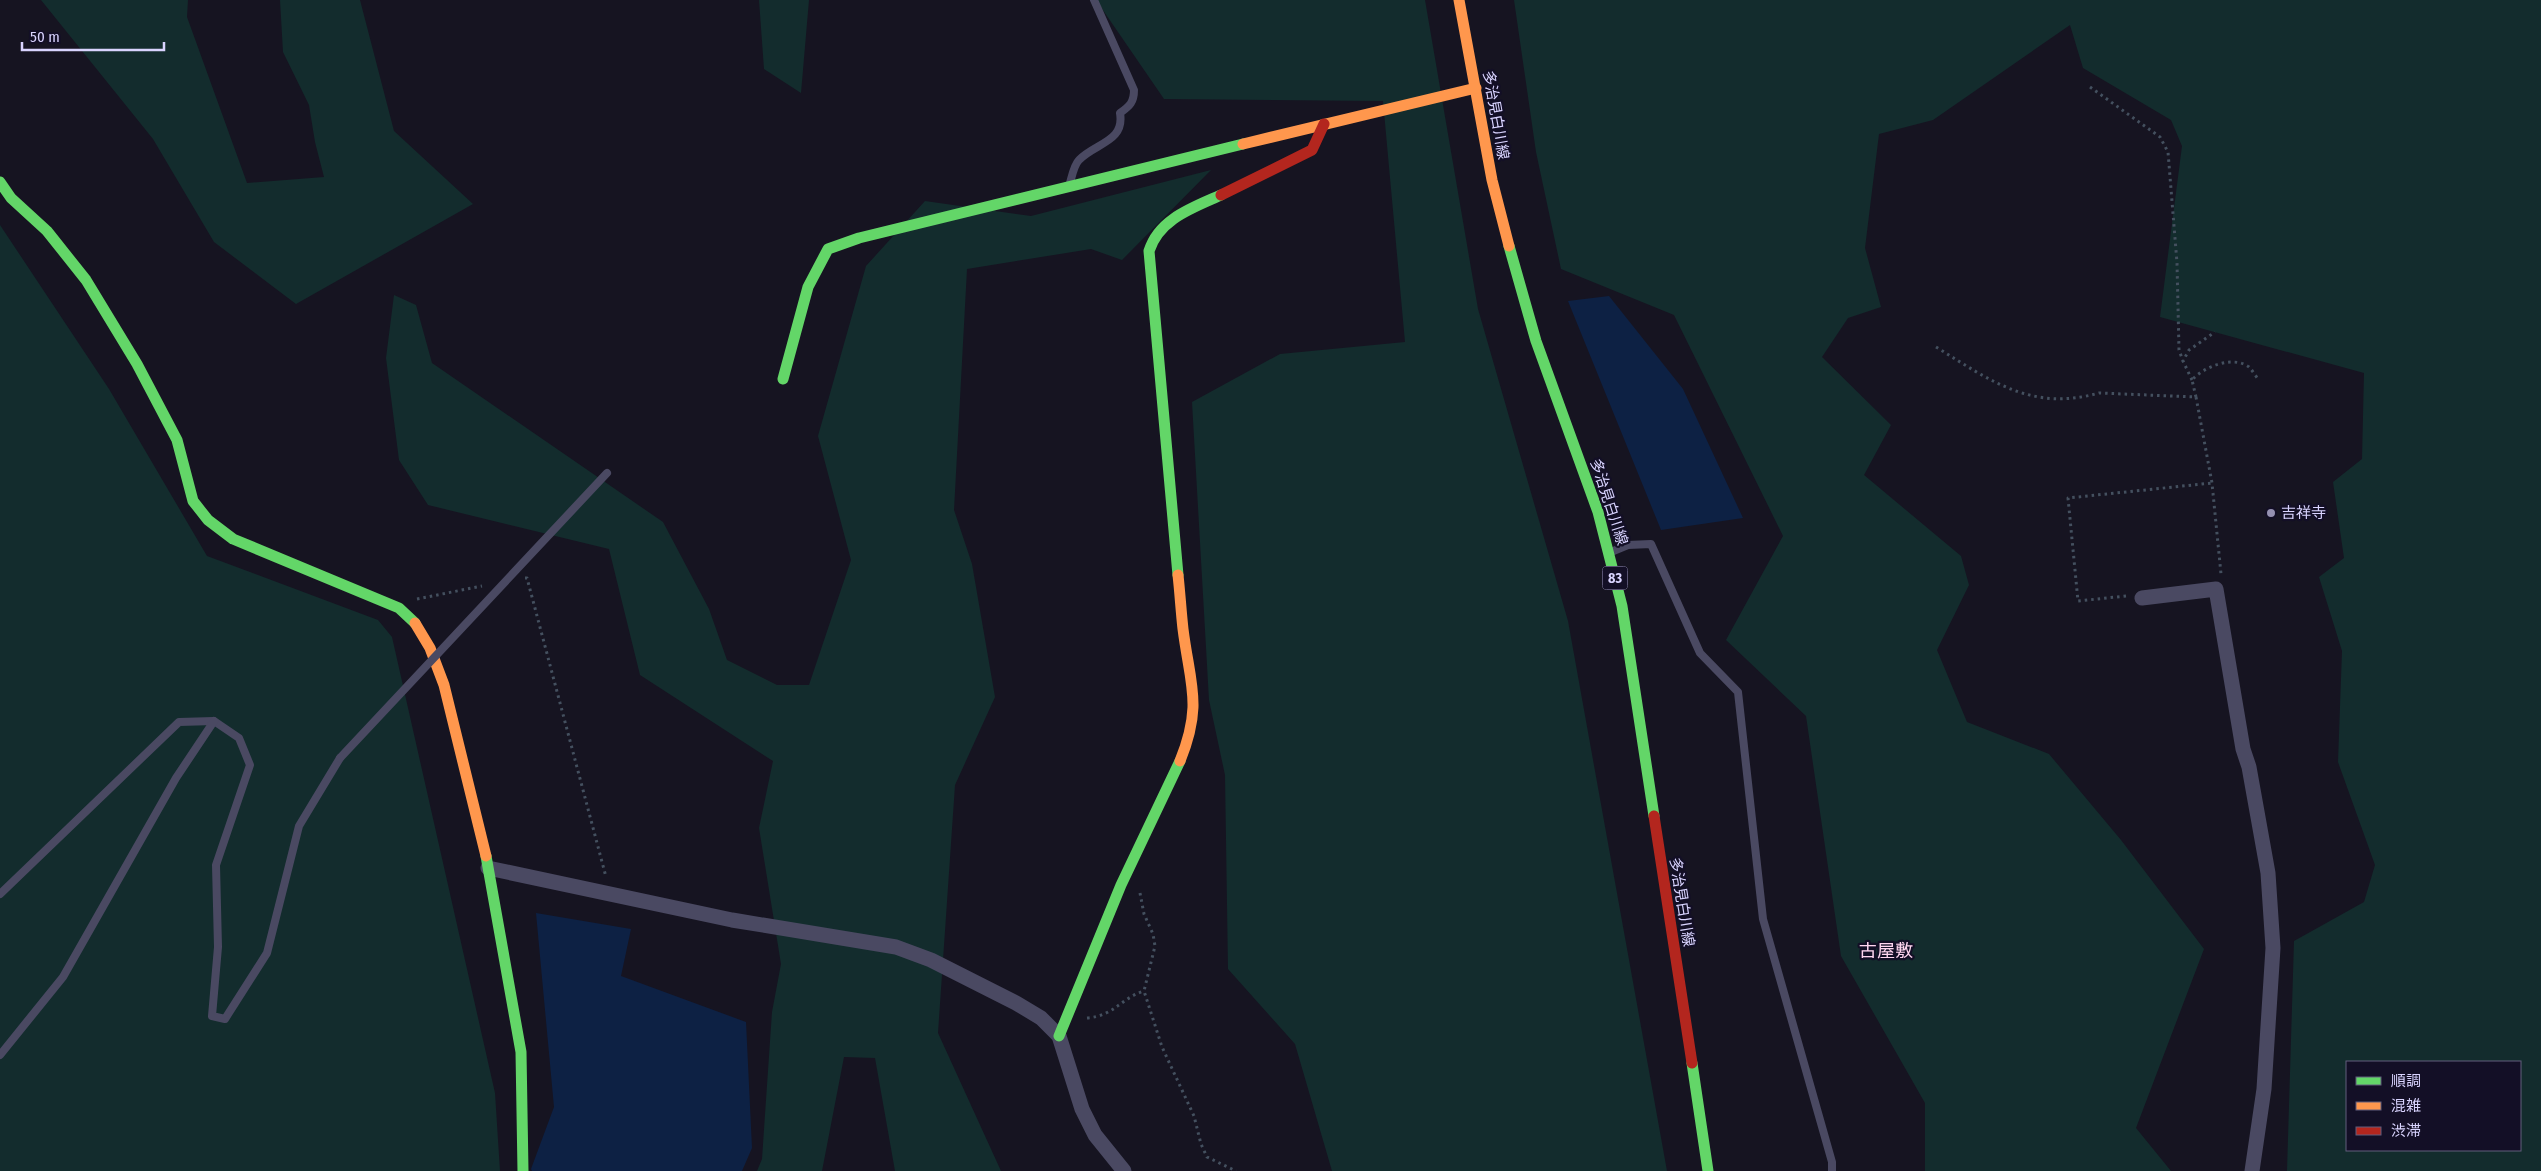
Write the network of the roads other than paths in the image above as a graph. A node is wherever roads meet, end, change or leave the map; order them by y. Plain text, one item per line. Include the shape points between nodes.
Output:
1 (1094, 0) edge
2 (1459, 0) edge
3 (1476, 88) junction
4 (1324, 124) junction
5 (0, 182) edge
6 (1069, 186) junction
7 (784, 379) dead end
8 (607, 472) dead end
9 (1610, 552) junction
10 (2142, 598) road end
11 (214, 721) junction
12 (488, 868) junction
13 (0, 894) edge
14 (1059, 1036) junction
15 (0, 1055) edge
16 (523, 1171) edge
17 (1124, 1171) edge
18 (1708, 1171) edge
19 (1832, 1171) edge
20 (2252, 1171) edge

1 - 6 lane via 1134,90 1134,98 1131,105 1120,113 1122,123 1119,132 1078,161
2 - 3 street, 多治見白川線 / 83
3 - 4 street
3 - 9 street, 多治見白川線 / 83 via 1492,180 1522,292
4 - 6 street
4 - 14 street via 1312,150 1171,219 1153,238 1149,251 1183,630 1194,712 1176,768 1130,864
5 - 12 street via 10,198 47,231 86,280 137,364 177,440 193,501 208,520 233,539 399,608 415,623 430,648 444,685 473,792
6 - 7 street via 859,238 828,249 808,287
8 - 11 lane, bridge via 340,758 299,826 267,953 225,1019 212,1016 218,947 216,865 250,765 239,738
9 - 18 street, 多治見白川線 / 83 via 1622,606
9 - 19 lane via 1628,545 1651,544 1700,653 1738,692 1763,920
10 - 20 street via 2216,589 2268,873 2272,939 2264,1089
11 - 13 lane via 179,722
11 - 15 lane via 176,778 63,977
12 - 14 street via 732,920 896,947 931,960 1016,1003 1041,1018
12 - 16 street via 521,1052
14 - 17 street via 1082,1109 1095,1135

